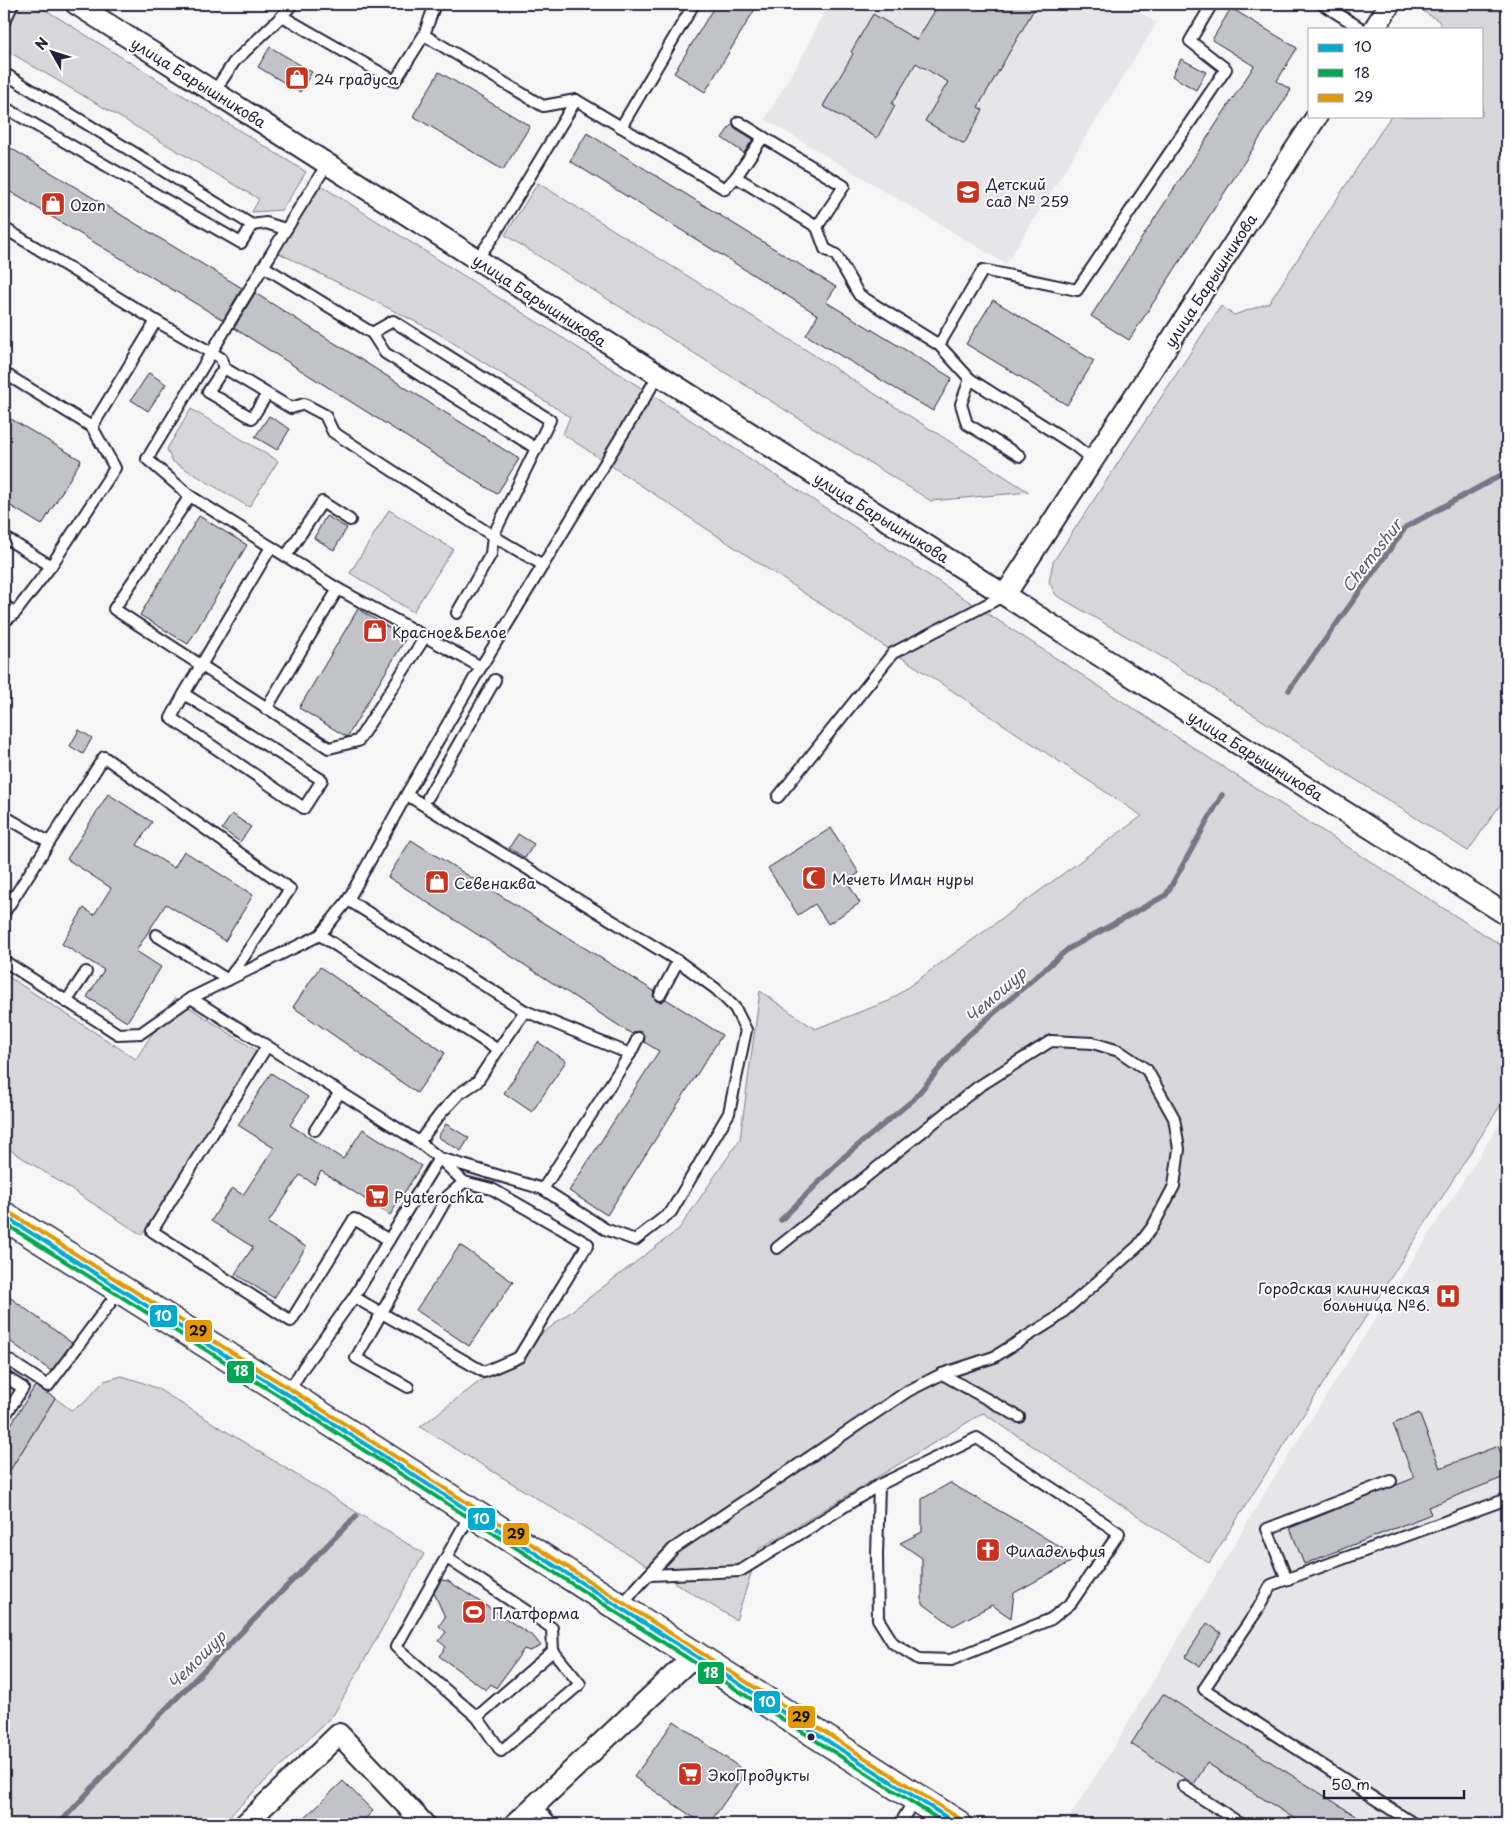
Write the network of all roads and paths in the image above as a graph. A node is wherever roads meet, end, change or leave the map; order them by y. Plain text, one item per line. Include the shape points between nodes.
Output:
1 (13, 4) edge
2 (76, 4) edge
3 (292, 4) edge
4 (435, 4) edge
5 (694, 4) edge
6 (1212, 4) edge
7 (1322, 4) edge
8 (1390, 4) edge
9 (282, 16) junction
10 (4, 22) edge
11 (1360, 28) edge
12 (1375, 28) edge
13 (424, 35) junction
14 (4, 76) edge
15 (214, 92) junction
16 (576, 100) junction
17 (4, 107) edge
18 (1316, 118) edge
19 (740, 122) dead end
20 (621, 127) junction
21 (763, 137) junction
22 (328, 163) junction
23 (736, 177) junction
24 (252, 225) junction
25 (4, 228) edge
26 (817, 228) junction
27 (284, 229) junction
28 (477, 259) junction
29 (263, 266) junction
30 (156, 321) junction
31 (372, 333) junction
32 (939, 345) junction
33 (212, 353) junction
34 (224, 368) junction
35 (4, 374) edge
36 (658, 376) junction
37 (970, 379) junction
38 (267, 394) junction
39 (92, 427) junction
40 (537, 449) junction
41 (1020, 456) dead end
42 (1093, 460) junction
43 (190, 496) junction
44 (350, 520) dead end
45 (493, 536) junction
46 (4, 537) edge
47 (271, 547) junction
48 (286, 556) junction
49 (543, 565) junction
50 (51, 566) junction
51 (338, 588) junction
52 (1005, 595) junction
53 (4, 606) edge
54 (15, 613) junction
55 (457, 613) dead end
56 (4, 622) edge
57 (425, 637) junction
58 (201, 666) junction
59 (481, 668) junction
60 (495, 680) dead end
61 (184, 694) junction
62 (266, 708) junction
63 (446, 729) junction
64 (462, 738) junction
65 (407, 795) junction
66 (428, 797) dead end
67 (778, 797) dead end
68 (4, 816) edge
69 (49, 842) junction
70 (348, 900) junction
71 (4, 913) edge
72 (1507, 914) edge
73 (156, 934) dead end
74 (320, 934) junction
75 (4, 961) edge
76 (678, 962) junction
77 (86, 972) dead end
78 (228, 980) junction
79 (660, 995) dead end
80 (191, 998) junction
81 (66, 1002) junction
82 (525, 1010) junction
83 (638, 1038) dead end
84 (267, 1046) junction
85 (498, 1050) junction
86 (630, 1054) junction
87 (340, 1092) junction
88 (315, 1130) dead end
89 (419, 1142) junction
90 (440, 1158) junction
91 (464, 1182) junction
92 (543, 1189) junction
93 (4, 1216) edge
94 (389, 1240) junction
95 (777, 1248) dead end
96 (120, 1290) junction
97 (354, 1297) junction
98 (381, 1312) junction
99 (4, 1358) edge
100 (942, 1374) junction
101 (4, 1376) edge
102 (408, 1387) dead end
103 (288, 1394) junction
104 (4, 1417) edge
105 (1019, 1417) dead end
106 (1391, 1481) dead end
107 (880, 1485) junction
108 (1507, 1499) edge
109 (471, 1512) junction
110 (446, 1558) junction
111 (650, 1575) junction
112 (1287, 1580) junction
113 (621, 1608) junction
114 (552, 1651) junction
115 (695, 1655) junction
116 (477, 1717) junction
117 (1183, 1786) dead end
118 (916, 1797) junction
119 (536, 1805) junction
120 (245, 1824) edge
121 (424, 1824) edge
122 (515, 1824) edge
123 (552, 1824) edge
124 (900, 1824) edge
125 (957, 1824) edge
126 (1241, 1824) edge
127 (1414, 1824) edge

1 - 10 lane
2 - 15 street, улица Барышникова
3 - 9 lane
4 - 13 lane
5 - 20 lane
6 - 32 lane via 1190,41 1226,69 1077,290 983,270
7 - 11 lane
8 - 12 street
9 - 13 lane via 395,80
9 - 15 lane via 234,62
13 - 16 lane via 542,106
14 - 24 lane
15 - 22 street, улица Барышникова
16 - 20 lane
16 - 28 lane
17 - 24 lane via 241,243
18 - 42 street, улица Барышникова
19 - 21 lane
20 - 23 lane via 726,189
21 - 23 lane
21 - 26 lane via 844,186
22 - 27 lane
22 - 28 street, улица Барышникова
23 - 26 lane
24 - 27 lane via 266,223
25 - 30 lane
26 - 32 lane via 825,249 836,255 859,295
27 - 29 lane
28 - 36 street, улица Барышникова
29 - 31 lane
29 - 33 lane
30 - 33 lane
30 - 39 lane
31 - 40 lane via 385,353
31 - 40 lane via 393,321 550,420
32 - 37 lane
33 - 34 lane via 221,358
33 - 43 lane via 147,458
34 - 38 lane
34 - 38 lane via 208,392 252,418
35 - 39 lane
36 - 49 lane
36 - 52 street, улица Барышникова
37 - 41 lane via 961,404 967,424
37 - 42 lane
38 - 45 lane via 291,408 304,404 325,415 333,432
39 - 50 lane via 115,468
40 - 45 lane
42 - 52 street, улица Барышникова
43 - 47 lane
43 - 58 lane via 114,609
44 - 48 lane via 322,502
45 - 49 lane
45 - 55 lane via 491,554
46 - 50 lane
47 - 48 lane
47 - 58 lane
48 - 51 lane
49 - 59 lane
50 - 54 lane
51 - 57 lane
51 - 62 lane
52 - 67 lane via 893,653
52 - 72 street, улица Барышникова
53 - 54 lane
54 - 56 lane
57 - 59 lane
57 - 62 lane via 358,741 329,748
58 - 61 lane
58 - 62 lane
59 - 63 lane
60 - 64 lane
61 - 61 lane via 322,780 304,808 171,718
63 - 64 lane
63 - 65 lane
64 - 66 lane
65 - 70 lane
65 - 76 lane
68 - 69 lane
69 - 71 lane
69 - 78 lane via 104,758 290,889
70 - 74 lane
70 - 82 lane
73 - 78 lane
74 - 78 lane
74 - 85 lane
75 - 81 lane
76 - 79 lane
76 - 92 lane via 716,989 735,1008 746,1030 728,1113 671,1212 635,1240 606,1229
77 - 81 lane
78 - 80 lane
80 - 81 lane via 141,1033 118,1034
80 - 84 lane
82 - 85 lane
82 - 86 lane
83 - 86 lane
84 - 87 lane
84 - 94 lane via 152,1231 291,1321 354,1219
85 - 89 lane via 476,1082 441,1113
86 - 92 lane
87 - 88 lane
87 - 89 lane
89 - 90 lane
90 - 91 lane
90 - 92 lane
90 - 94 lane
91 - 98 lane via 448,1196
91 - 98 lane via 492,1188 588,1244 528,1343 519,1357 484,1372
93 - 96 main road
94 - 97 lane
95 - 100 lane via 978,1088 1051,1041 1093,1043 1119,1051 1147,1070 1174,1118 1179,1149 1174,1186 1153,1226 1138,1246 1055,1319 994,1357
96 - 99 lane via 48,1386
96 - 103 main road
97 - 98 lane
97 - 103 lane
98 - 102 lane via 356,1358
100 - 105 lane
100 - 111 lane via 908,1391 673,1549
101 - 104 lane via 23,1388
103 - 109 main road
106 - 112 lane via 1266,1529
107 - 107 lane via 977,1438 1119,1533 1071,1603 1051,1619 951,1660 920,1660 892,1643 878,1619
107 - 111 lane via 740,1571
108 - 112 lane
109 - 110 lane
109 - 113 main road
110 - 114 lane via 552,1628
110 - 116 lane via 396,1647
111 - 113 lane via 634,1589
112 - 127 lane via 1271,1585 1204,1689
113 - 115 main road
114 - 116 lane
114 - 116 lane via 580,1684 501,1751
115 - 118 main road
115 - 119 street
117 - 126 lane
118 - 124 lane
118 - 125 main road
119 - 122 street
119 - 123 lane
120 - 121 street via 339,1734

